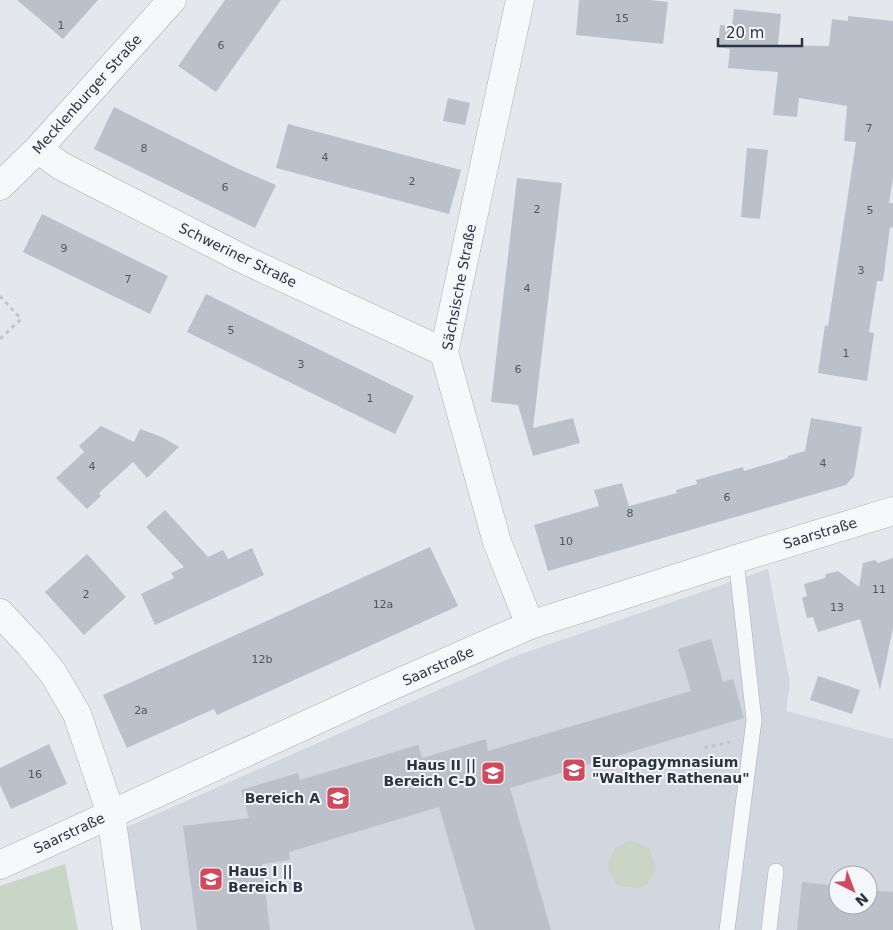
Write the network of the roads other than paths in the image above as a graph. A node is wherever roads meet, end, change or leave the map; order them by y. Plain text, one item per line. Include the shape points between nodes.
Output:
1 (172, 0) edge
2 (520, 0) edge
3 (38, 149) junction
4 (0, 186) edge
5 (444, 352) junction
6 (893, 511) edge
7 (736, 559) junction
8 (0, 613) edge
9 (530, 625) junction
10 (110, 814) junction
11 (0, 865) edge
12 (776, 871) dead end
13 (127, 930) edge
14 (727, 930) edge
15 (769, 930) edge

1 - 3 street, Mecklenburger Straße
2 - 5 street, Sächsische Straße
3 - 4 street, Mecklenburger Straße
3 - 5 street, Schweriner Straße via 61,166 247,261
5 - 9 street, Sächsische Straße via 497,542
6 - 7 street, Saarstraße
7 - 9 street, Saarstraße
7 - 14 lane via 754,720
8 - 10 street via 52,673 77,714
9 - 10 street, Saarstraße
10 - 11 street, Saarstraße
10 - 13 street
12 - 15 lane

